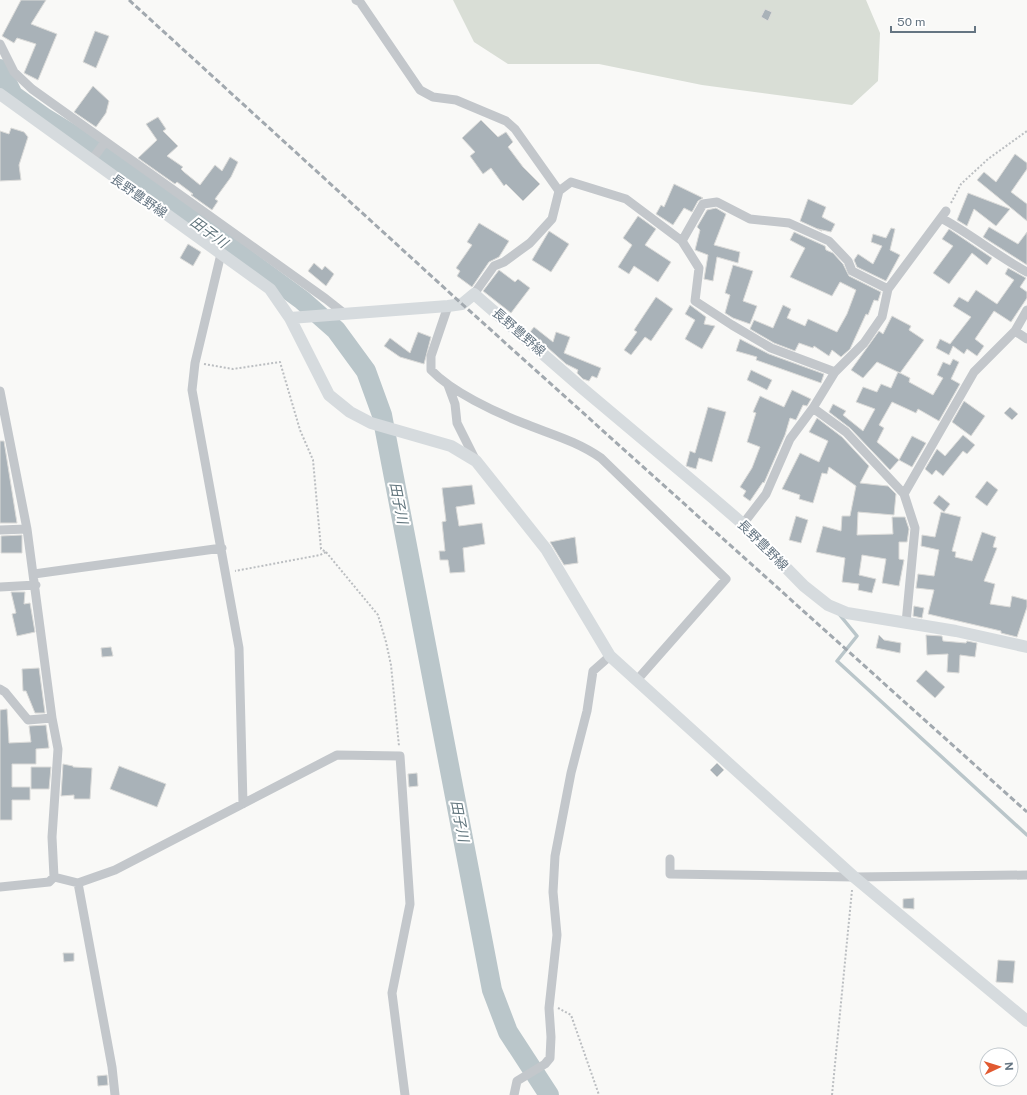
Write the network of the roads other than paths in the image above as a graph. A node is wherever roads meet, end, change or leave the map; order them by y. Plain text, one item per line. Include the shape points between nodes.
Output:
1 (356, 0) edge
2 (0, 44) edge
3 (3, 57) edge
4 (0, 94) edge
5 (104, 144) junction
6 (92, 160) junction
7 (559, 191) junction
8 (682, 241) junction
9 (221, 254) junction
10 (1027, 272) edge
11 (888, 289) junction
12 (474, 294) junction
13 (448, 306) junction
14 (1027, 310) edge
15 (341, 314) junction
16 (290, 318) junction
17 (1015, 331) junction
18 (1027, 339) edge
19 (836, 372) junction
20 (448, 385) junction
21 (0, 391) edge
22 (813, 408) junction
23 (476, 461) junction
24 (904, 494) junction
25 (743, 524) junction
26 (27, 528) junction
27 (0, 530) edge
28 (222, 548) junction
29 (34, 574) junction
30 (36, 584) junction
31 (0, 587) edge
32 (906, 623) junction
33 (1027, 647) edge
34 (610, 656) junction
35 (637, 680) junction
36 (0, 689) edge
37 (52, 718) junction
38 (243, 804) junction
39 (670, 859) dead end
40 (1027, 875) edge
41 (54, 877) junction
42 (854, 877) junction
43 (78, 883) junction
44 (0, 887) edge
45 (1027, 1021) edge
46 (115, 1095) edge
47 (405, 1095) edge
48 (514, 1095) edge

1 - 7 street via 360,2 420,90 433,97 456,100 506,121 515,129
2 - 3 street
3 - 5 street via 32,90
4 - 6 main road, 長野豊野線
5 - 6 street
5 - 15 street via 320,294
6 - 9 main road, 長野豊野線
7 - 8 street via 571,182 626,199
7 - 12 street via 552,219 530,243 504,262 494,266
8 - 11 street via 703,204 717,202 750,219 789,223 829,241 848,261 852,271
8 - 19 street via 699,268 695,301 771,348
9 - 16 main road, 長野豊野線 via 270,289
9 - 28 street via 195,363 192,390
10 - 11 street via 994,254 955,226 943,214
11 - 19 street via 882,317 864,343
12 - 13 main road via 462,304
12 - 25 main road, 長野豊野線
13 - 15 main road
13 - 20 street via 431,356 431,370
14 - 17 street
15 - 16 main road
16 - 23 main road, 長野豊野線 via 329,394 350,412 371,423 450,446
17 - 18 street
17 - 24 street via 974,372
19 - 22 street
20 - 23 street via 455,404 457,423
20 - 35 street via 522,423 585,447 601,458 726,579
21 - 26 street
22 - 24 street via 846,432
22 - 25 street via 790,439 766,494
23 - 34 main road via 546,549
24 - 32 street via 915,528
25 - 32 main road, 長野豊野線 via 799,581 828,605 847,613
26 - 27 street
26 - 29 street
28 - 29 street
28 - 38 street via 239,648
29 - 30 street
30 - 31 street
30 - 37 street
32 - 33 main road, 長野豊野線
34 - 35 main road
34 - 48 street via 593,671 587,711 571,773 555,856 557,935 549,1008 550,1058 545,1064 517,1081
35 - 42 main road
36 - 37 street via 28,720
37 - 41 street via 58,749 52,837
38 - 43 street via 115,870
38 - 47 street via 337,755 400,756 410,904 392,993
39 - 42 street via 670,874
40 - 42 street
41 - 43 street
41 - 44 street via 49,882
42 - 45 main road
43 - 46 street

